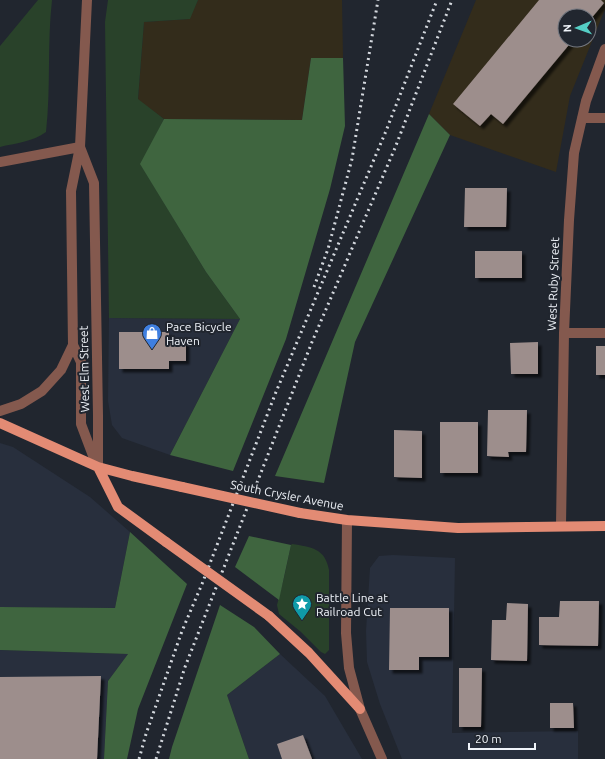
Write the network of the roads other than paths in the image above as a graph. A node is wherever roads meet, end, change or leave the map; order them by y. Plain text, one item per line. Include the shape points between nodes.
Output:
1 (87, 0) edge
2 (605, 49) edge
3 (582, 118) junction
4 (605, 118) edge
5 (80, 147) junction
6 (0, 162) edge
7 (564, 333) junction
8 (605, 333) edge
9 (73, 345) junction
10 (0, 411) edge
11 (0, 423) edge
12 (98, 467) junction
13 (347, 520) junction
14 (561, 526) junction
15 (605, 526) edge
16 (360, 709) junction
17 (382, 759) edge

1 - 5 street, West Elm Street
2 - 3 street, West Ruby Street
3 - 4 street
3 - 7 street, West Ruby Street via 574,153
5 - 6 street
5 - 9 street, West Elm Street via 71,191
5 - 12 street, West Elm Street via 94,183
7 - 8 street
7 - 14 street, West Ruby Street
9 - 10 street, West Elm Street via 61,370 42,391 21,404
9 - 12 street, West Elm Street via 81,362 81,424
11 - 12 main road, South Crysler Avenue
12 - 13 main road, South Crysler Avenue, bridge via 300,513
12 - 16 main road, bridge via 118,507 269,616 309,653
13 - 14 main road, South Crysler Avenue via 458,528
13 - 16 street via 346,633 349,668
14 - 15 main road, South Crysler Avenue
16 - 17 street

